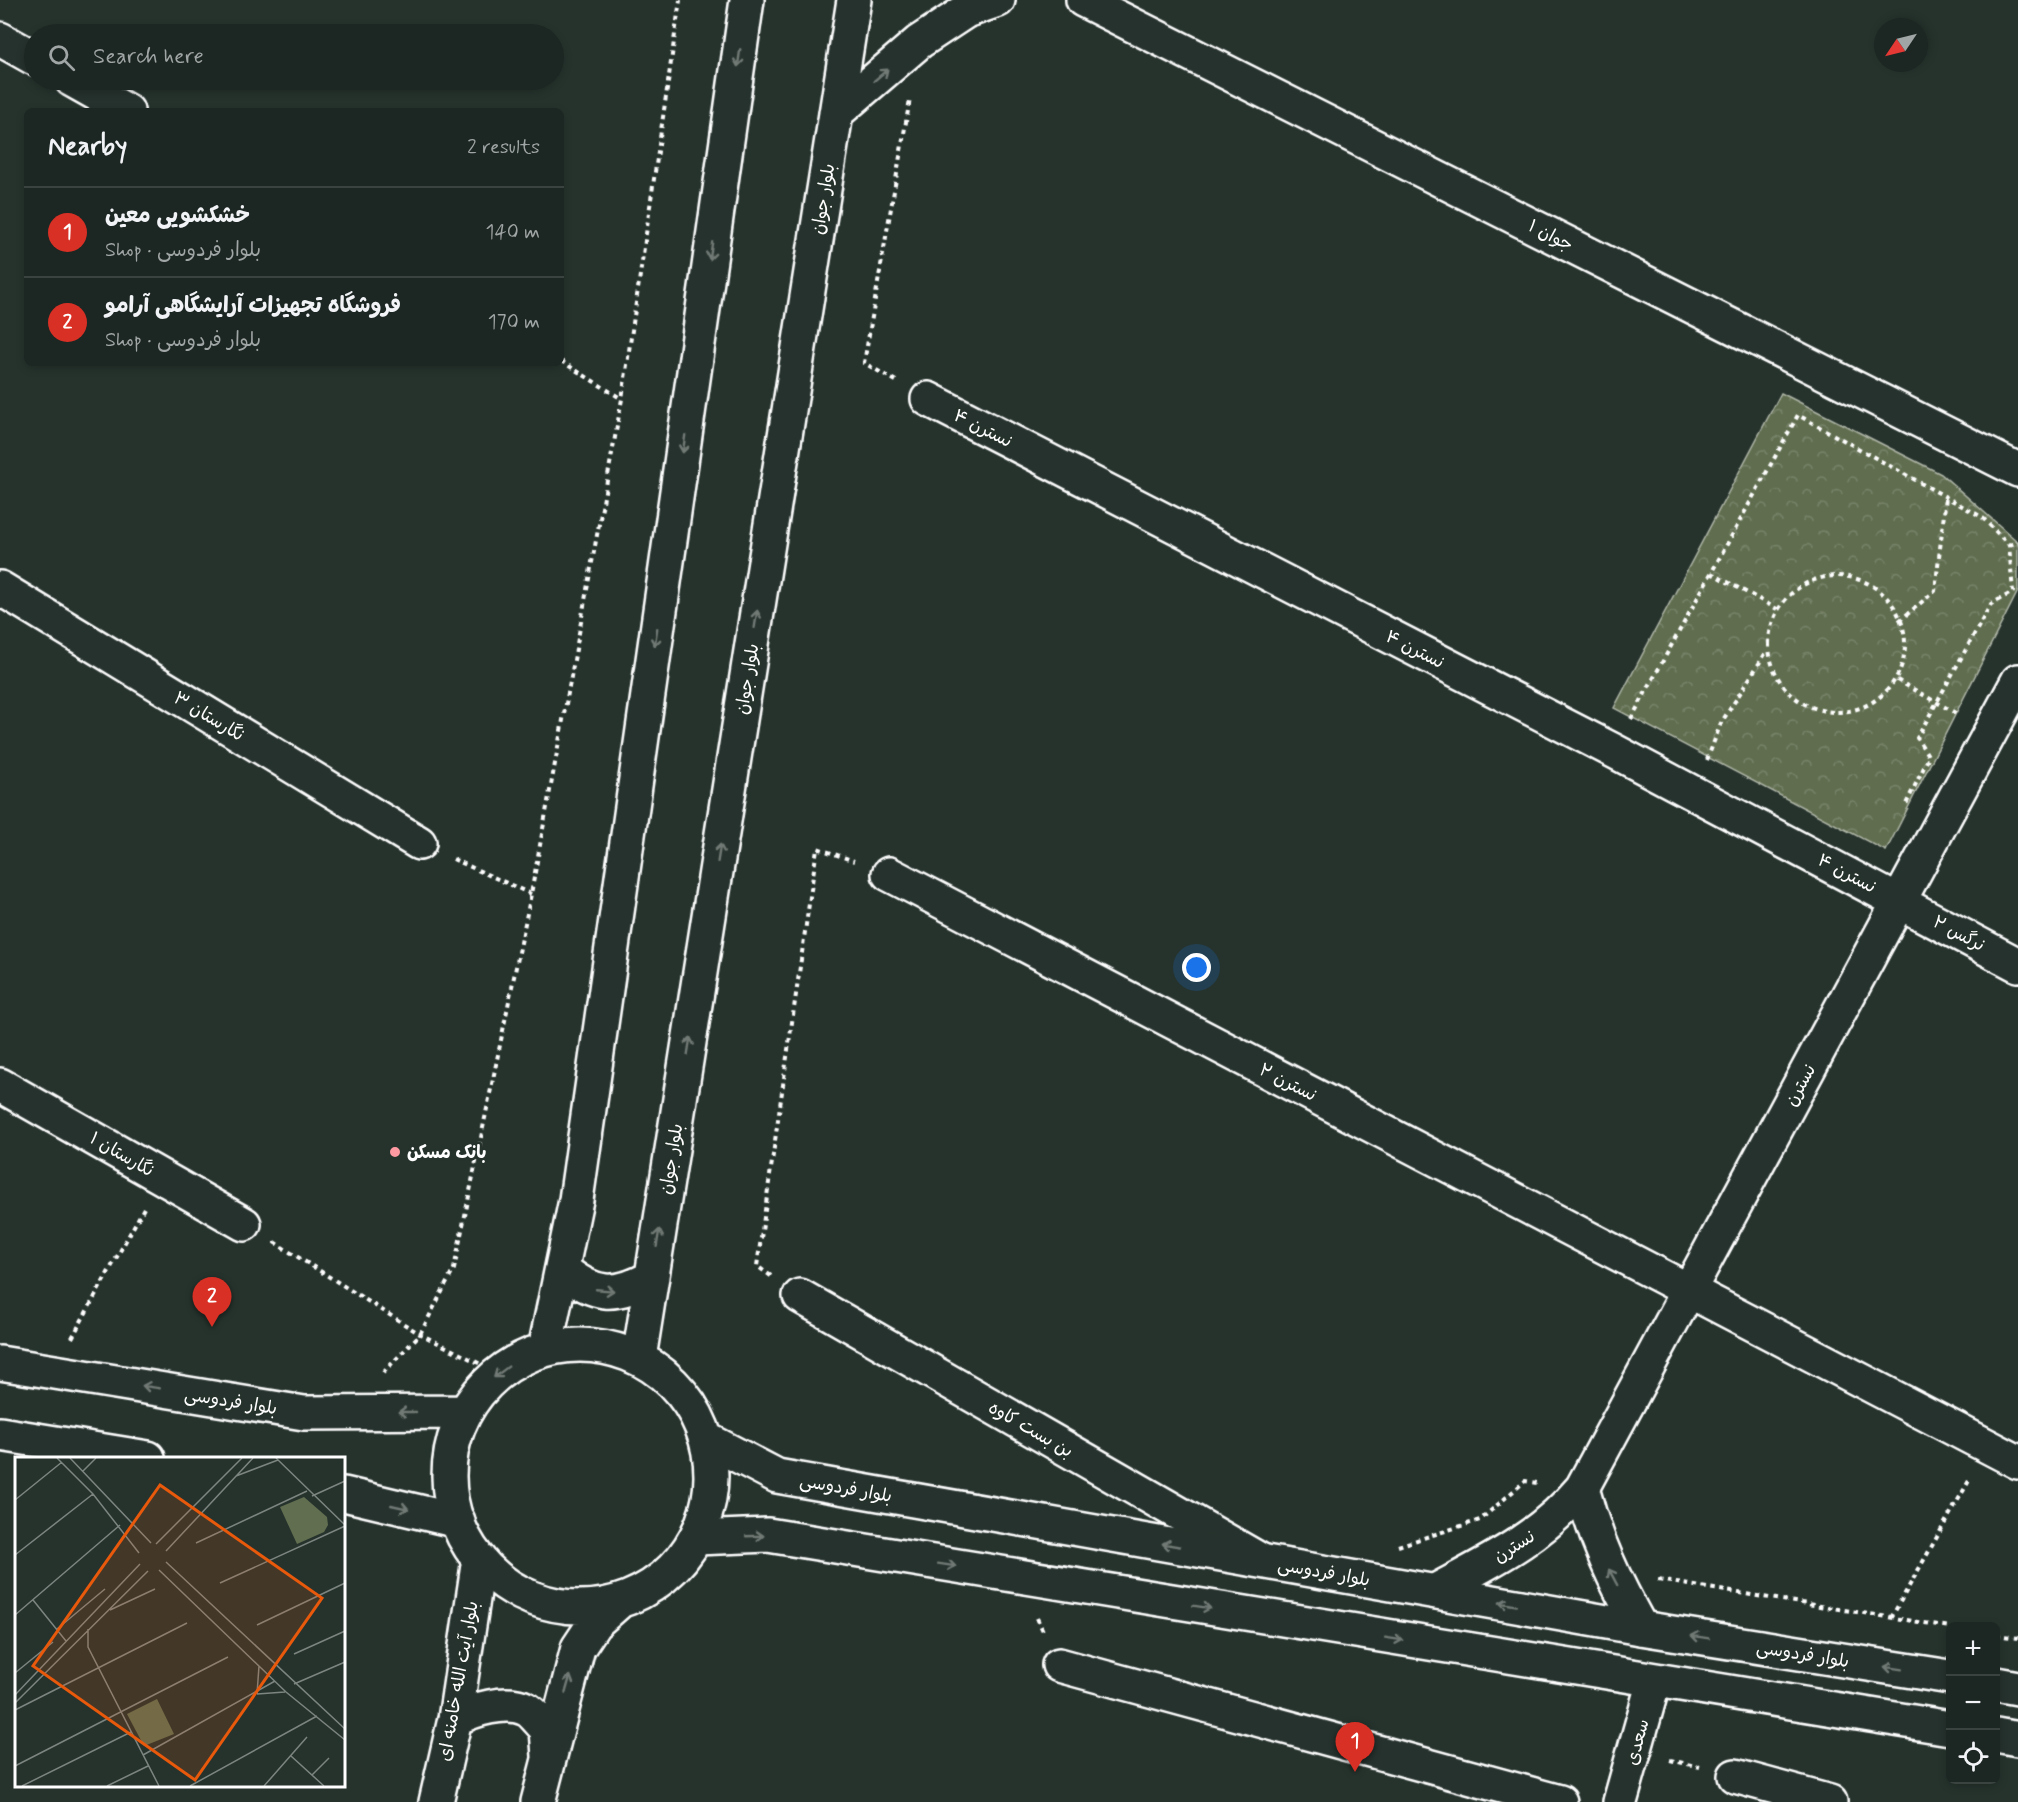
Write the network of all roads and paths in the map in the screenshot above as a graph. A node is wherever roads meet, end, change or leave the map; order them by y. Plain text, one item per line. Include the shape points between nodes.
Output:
1 (680, 0) edge
2 (747, 0) edge
3 (854, 0) edge
4 (998, 0) edge
5 (1083, 0) edge
6 (0, 39) edge
7 (919, 42) junction
8 (24, 52) edge
9 (90, 90) edge
10 (122, 108) edge
11 (836, 113) junction
12 (564, 363) edge
13 (622, 399) junction
14 (928, 399) joint
15 (2018, 470) edge
16 (1946, 497) junction
17 (2018, 542) edge
18 (2009, 545) junction
19 (1711, 573) junction
20 (0, 588) edge
21 (1777, 609) junction
22 (1899, 621) junction
23 (1767, 651) junction
24 (1897, 680) junction
25 (2018, 681) edge
26 (1936, 704) junction
27 (1628, 724) dead end
28 (2005, 738) edge
29 (1705, 767) dead end
30 (1903, 809) dead end
31 (419, 843) joint
32 (889, 874) joint
33 (531, 894) junction
34 (1901, 902) junction
35 (2018, 965) edge
36 (0, 1085) edge
37 (162, 1177) junction
38 (244, 1224) joint
39 (562, 1269) junction
40 (652, 1277) junction
41 (1688, 1290) junction
42 (800, 1296) joint
43 (420, 1334) junction
44 (70, 1341) dead end
45 (545, 1349) junction
46 (639, 1358) junction
47 (0, 1363) edge
48 (498, 1373) junction
49 (465, 1412) junction
50 (0, 1434) edge
51 (706, 1439) junction
52 (1988, 1447) junction
53 (142, 1457) edge
54 (2018, 1462) edge
55 (1582, 1488) junction
56 (345, 1494) edge
57 (458, 1521) junction
58 (696, 1538) junction
59 (1391, 1548) dead end
60 (479, 1559) junction
61 (1262, 1561) junction
62 (1610, 1573) junction
63 (1018, 1576) junction
64 (1435, 1592) junction
65 (620, 1601) junction
66 (1891, 1618) junction
67 (1946, 1627) edge
68 (1641, 1628) junction
69 (2000, 1636) edge
70 (2018, 1638) edge
71 (1059, 1665) joint
72 (1946, 1676) edge
73 (1654, 1682) junction
74 (2000, 1685) edge
75 (2018, 1688) edge
76 (455, 1719) junction
77 (1946, 1727) edge
78 (2000, 1737) edge
79 (2018, 1739) edge
80 (1634, 1750) junction
81 (549, 1758) junction
82 (1735, 1776) joint
83 (435, 1802) edge
84 (538, 1802) edge
85 (1560, 1802) edge
86 (1620, 1802) edge
87 (1830, 1802) edge

1 - 13 path
2 -> 39 main road via 580,1177
3 - 11 main road, بلوار جوان
4 - 7 main road via 966,11
5 - 15 main road, جوان ۱
6 - 8 main road
11 -> 7 main road
7 - 14 path via 864,363
9 - 10 main road
40 -> 11 main road, بلوار جوان
12 - 13 path
13 - 33 path
14 - 34 main road, نسترن ۴
16 - 18 path via 1982,517
16 - 19 path via 1798,415
16 - 22 path via 1935,591
17 - 18 path
18 - 26 path via 2013,592 1991,604
19 - 21 path
19 - 27 path
20 - 31 main road, نگارستان ۳
21 - 22 path via 1809,580 1852,576 1889,598
21 - 23 path
22 - 24 path via 1906,638
23 - 24 path via 1785,691 1822,712 1865,709
23 - 29 path via 1721,723
24 - 26 path
25 - 28 main road, نسترن
26 - 28 path
26 - 30 path via 1917,738 1929,757
28 - 34 main road, نسترن
31 - 33 path
32 - 41 main road, نسترن ۲
32 - 42 path via 817,848 757,1266
33 - 43 path via 454,1269
34 - 35 main road, نرگس ۲
34 - 41 main road, نسترن
36 - 37 main road, نگارستان ۱
37 - 38 main road, نگارستان ۱
37 - 44 path
38 - 43 path
39 -> 40 main road via 581,1285 606,1292 630,1290
39 - 45 main road
40 - 46 main road, بلوار جوان
41 - 52 main road, نسترن ۲
41 - 55 main road, نسترن
42 - 61 main road, بن بست کاوه
43 - 48 path
45 - 46 main road via 592,1345
45 -> 48 main road
46 - 51 main road via 674,1384 688,1400
49 -> 47 main road, بلوار فردوسی via 304,1413
48 - 49 main road
49 - 57 main road via 451,1454 449,1476
50 - 53 main road
51 - 58 main road via 711,1490
61 -> 51 main road, بلوار فردوسی via 777,1476
52 - 54 main road, نسترن ۲
52 - 66 path
55 - 59 path via 1526,1481 1480,1520
55 - 62 main road via 1592,1528
55 - 64 main road, نسترن via 1560,1514 1522,1544
56 -> 57 main road
57 - 60 main road
58 -> 63 main road via 768,1535
58 - 65 main road via 664,1577
60 - 65 main road via 512,1587 543,1601 586,1607
60 - 76 main road, بلوار آیت الله خامنه ای
61 - 64 main road, بلوار فردوسی
62 - 66 path
68 -> 62 main road
63 - 71 path
63 -> 73 main road
68 -> 64 main road, بلوار فردوسی
81 -> 65 main road via 578,1648 594,1624
66 - 67 path
72 -> 68 main road, بلوار فردوسی
69 - 70 path
71 - 85 main road
73 - 77 main road
73 - 80 main road, سعدی
74 - 75 main road
76 - 81 main road via 477,1708 526,1709 547,1729
76 - 83 main road, بلوار آیت الله خامنه ای
78 - 79 main road
80 - 82 path
80 - 86 main road, سعدی
81 - 84 main road
82 - 87 main road

